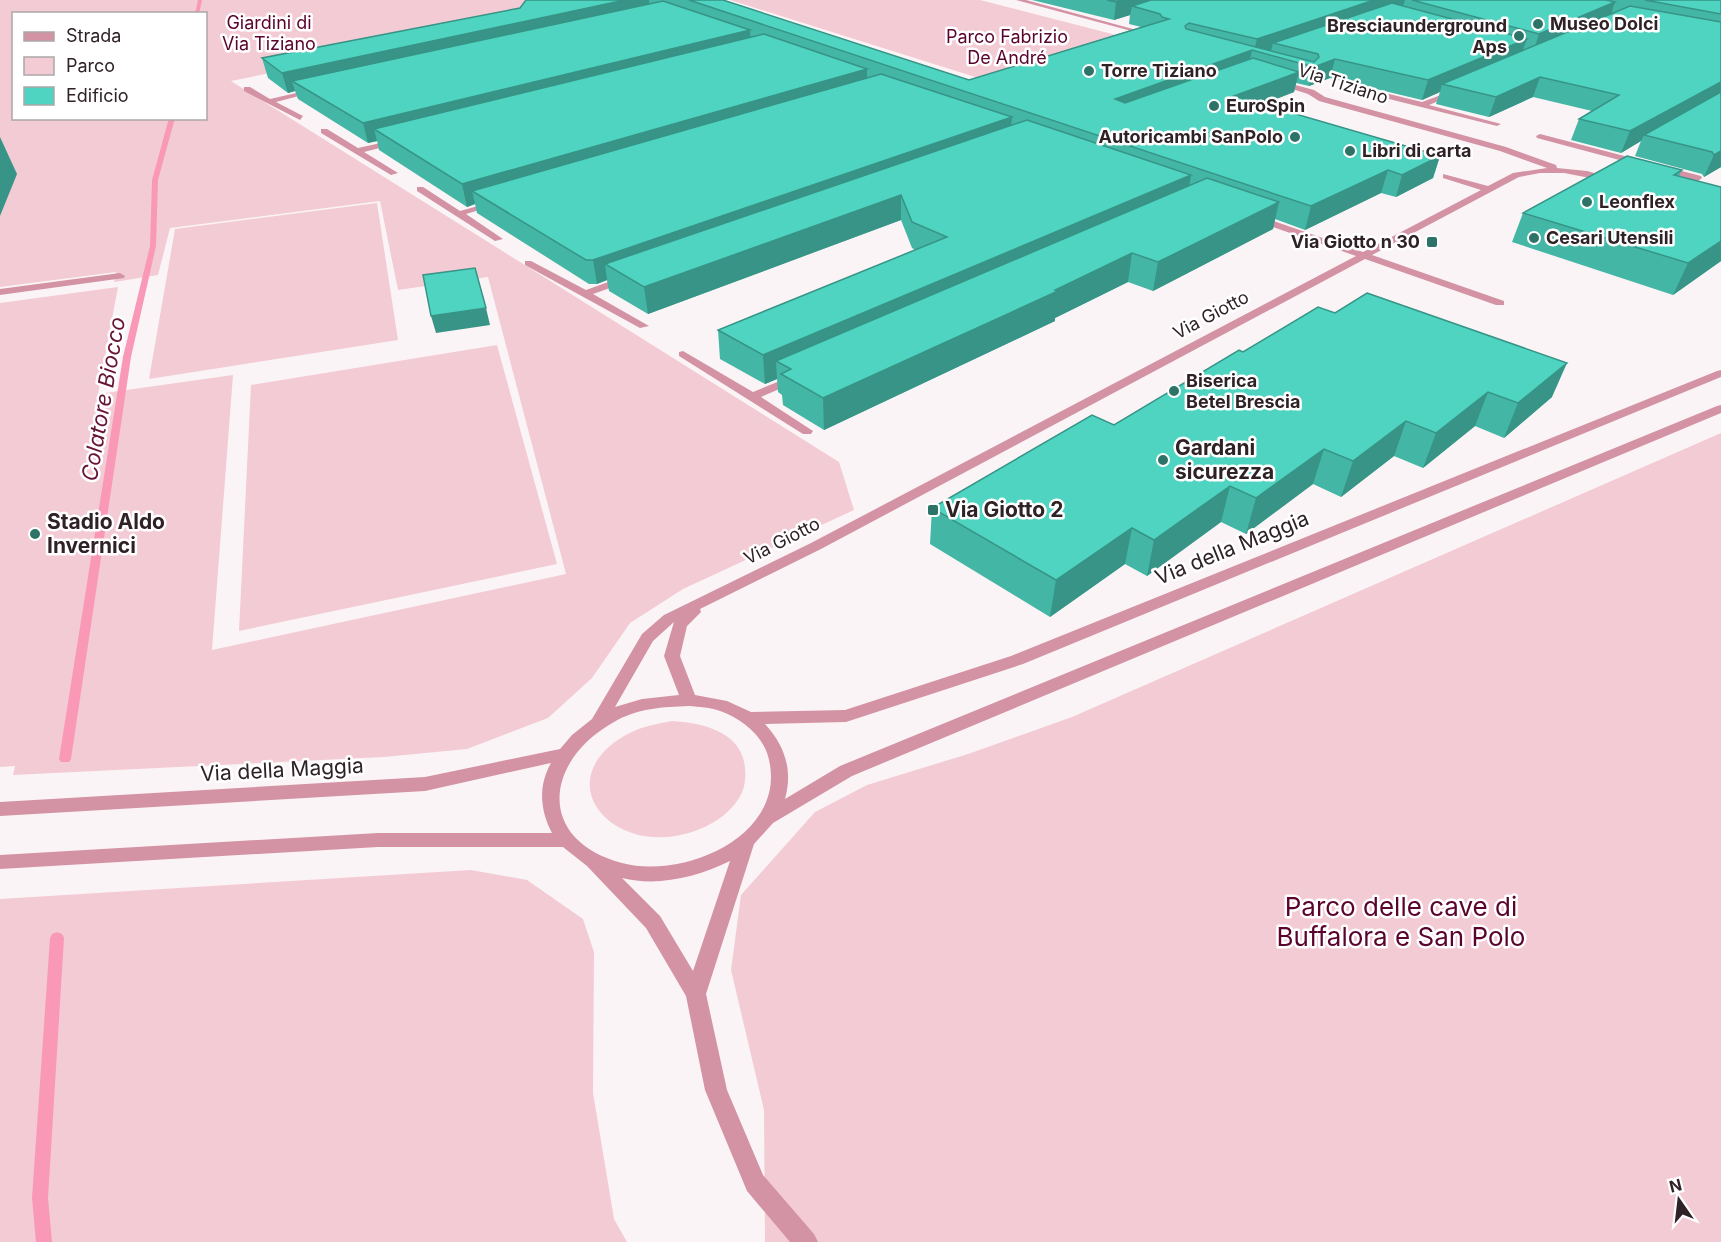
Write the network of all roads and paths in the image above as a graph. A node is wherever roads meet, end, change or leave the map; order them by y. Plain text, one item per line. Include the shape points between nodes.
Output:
1 (1019, 0) edge
2 (1124, 21) dead end
3 (1113, 25) junction
4 (1155, 35) edge
5 (1268, 79) edge
6 (1469, 85) edge
7 (1352, 87) edge
8 (327, 88) edge
9 (247, 89) dead end
10 (268, 101) junction
11 (1422, 105) junction
12 (300, 118) dead end
13 (1497, 124) edge
14 (324, 131) dead end
15 (1540, 136) dead end
16 (403, 139) edge
17 (357, 151) junction
18 (1632, 153) edge
19 (1622, 159) junction
20 (1558, 170) junction
21 (394, 173) dead end
22 (1446, 176) dead end
23 (1698, 178) dead end
24 (1617, 181) edge
25 (420, 189) dead end
26 (1487, 189) junction
27 (504, 200) edge
28 (458, 213) junction
29 (1243, 214) edge
30 (498, 239) dead end
31 (1365, 256) junction
32 (528, 263) dead end
33 (641, 274) edge
34 (120, 276) dead end
35 (0, 292) edge
36 (585, 294) junction
37 (1500, 303) dead end
38 (644, 326) dead end
39 (683, 354) dead end
40 (807, 373) edge
41 (1721, 373) edge
42 (752, 397) junction
43 (1721, 410) edge
44 (807, 431) dead end
45 (738, 585) junction
46 (689, 700) junction
47 (749, 718) junction
48 (599, 722) junction
49 (564, 754) junction
50 (0, 809) edge
51 (768, 817) junction
52 (565, 840) junction
53 (746, 842) junction
54 (593, 861) junction
55 (0, 862) edge
56 (696, 994) junction
57 (806, 1242) edge

1 - 3 street
2 - 3 street
3 - 4 street
5 - 20 street, Via Tiziano via 1322,99 1529,156
6 - 11 street
7 - 11 street
8 - 10 street
9 - 10 street
10 - 12 street
11 - 13 street
14 - 17 street
15 - 19 street
16 - 17 street
17 - 21 street
18 - 19 street
19 - 23 street
20 - 24 street, Via Giotto
20 - 26 street, Via Giotto via 1516,175
22 - 26 street
25 - 28 street
26 - 31 street, Via Giotto
27 - 28 street
28 - 30 street
29 - 31 street
31 - 37 street
31 - 45 street, Via Giotto
32 - 36 street
33 - 36 street
34 - 35 street
36 - 38 street
39 - 42 street
40 - 42 street
41 - 47 street, Via della Maggia via 1017,660 846,716
42 - 44 street
43 - 51 street via 846,771
45 - 46 street, Via Giotto via 680,624 672,656
45 - 48 street, Via Giotto via 669,618 647,638
46 - 47 street via 721,705
46 - 48 street via 658,701
47 - 51 street via 769,738 780,762 780,790
48 - 49 street
49 - 50 street, Via della Maggia via 425,784
49 - 52 street via 551,783 551,813
51 - 53 street
52 - 54 street
52 - 55 street via 378,840
53 - 54 street via 711,862 671,873 629,872
53 - 56 street
54 - 56 street via 653,922
56 - 57 street via 716,1090 755,1183

